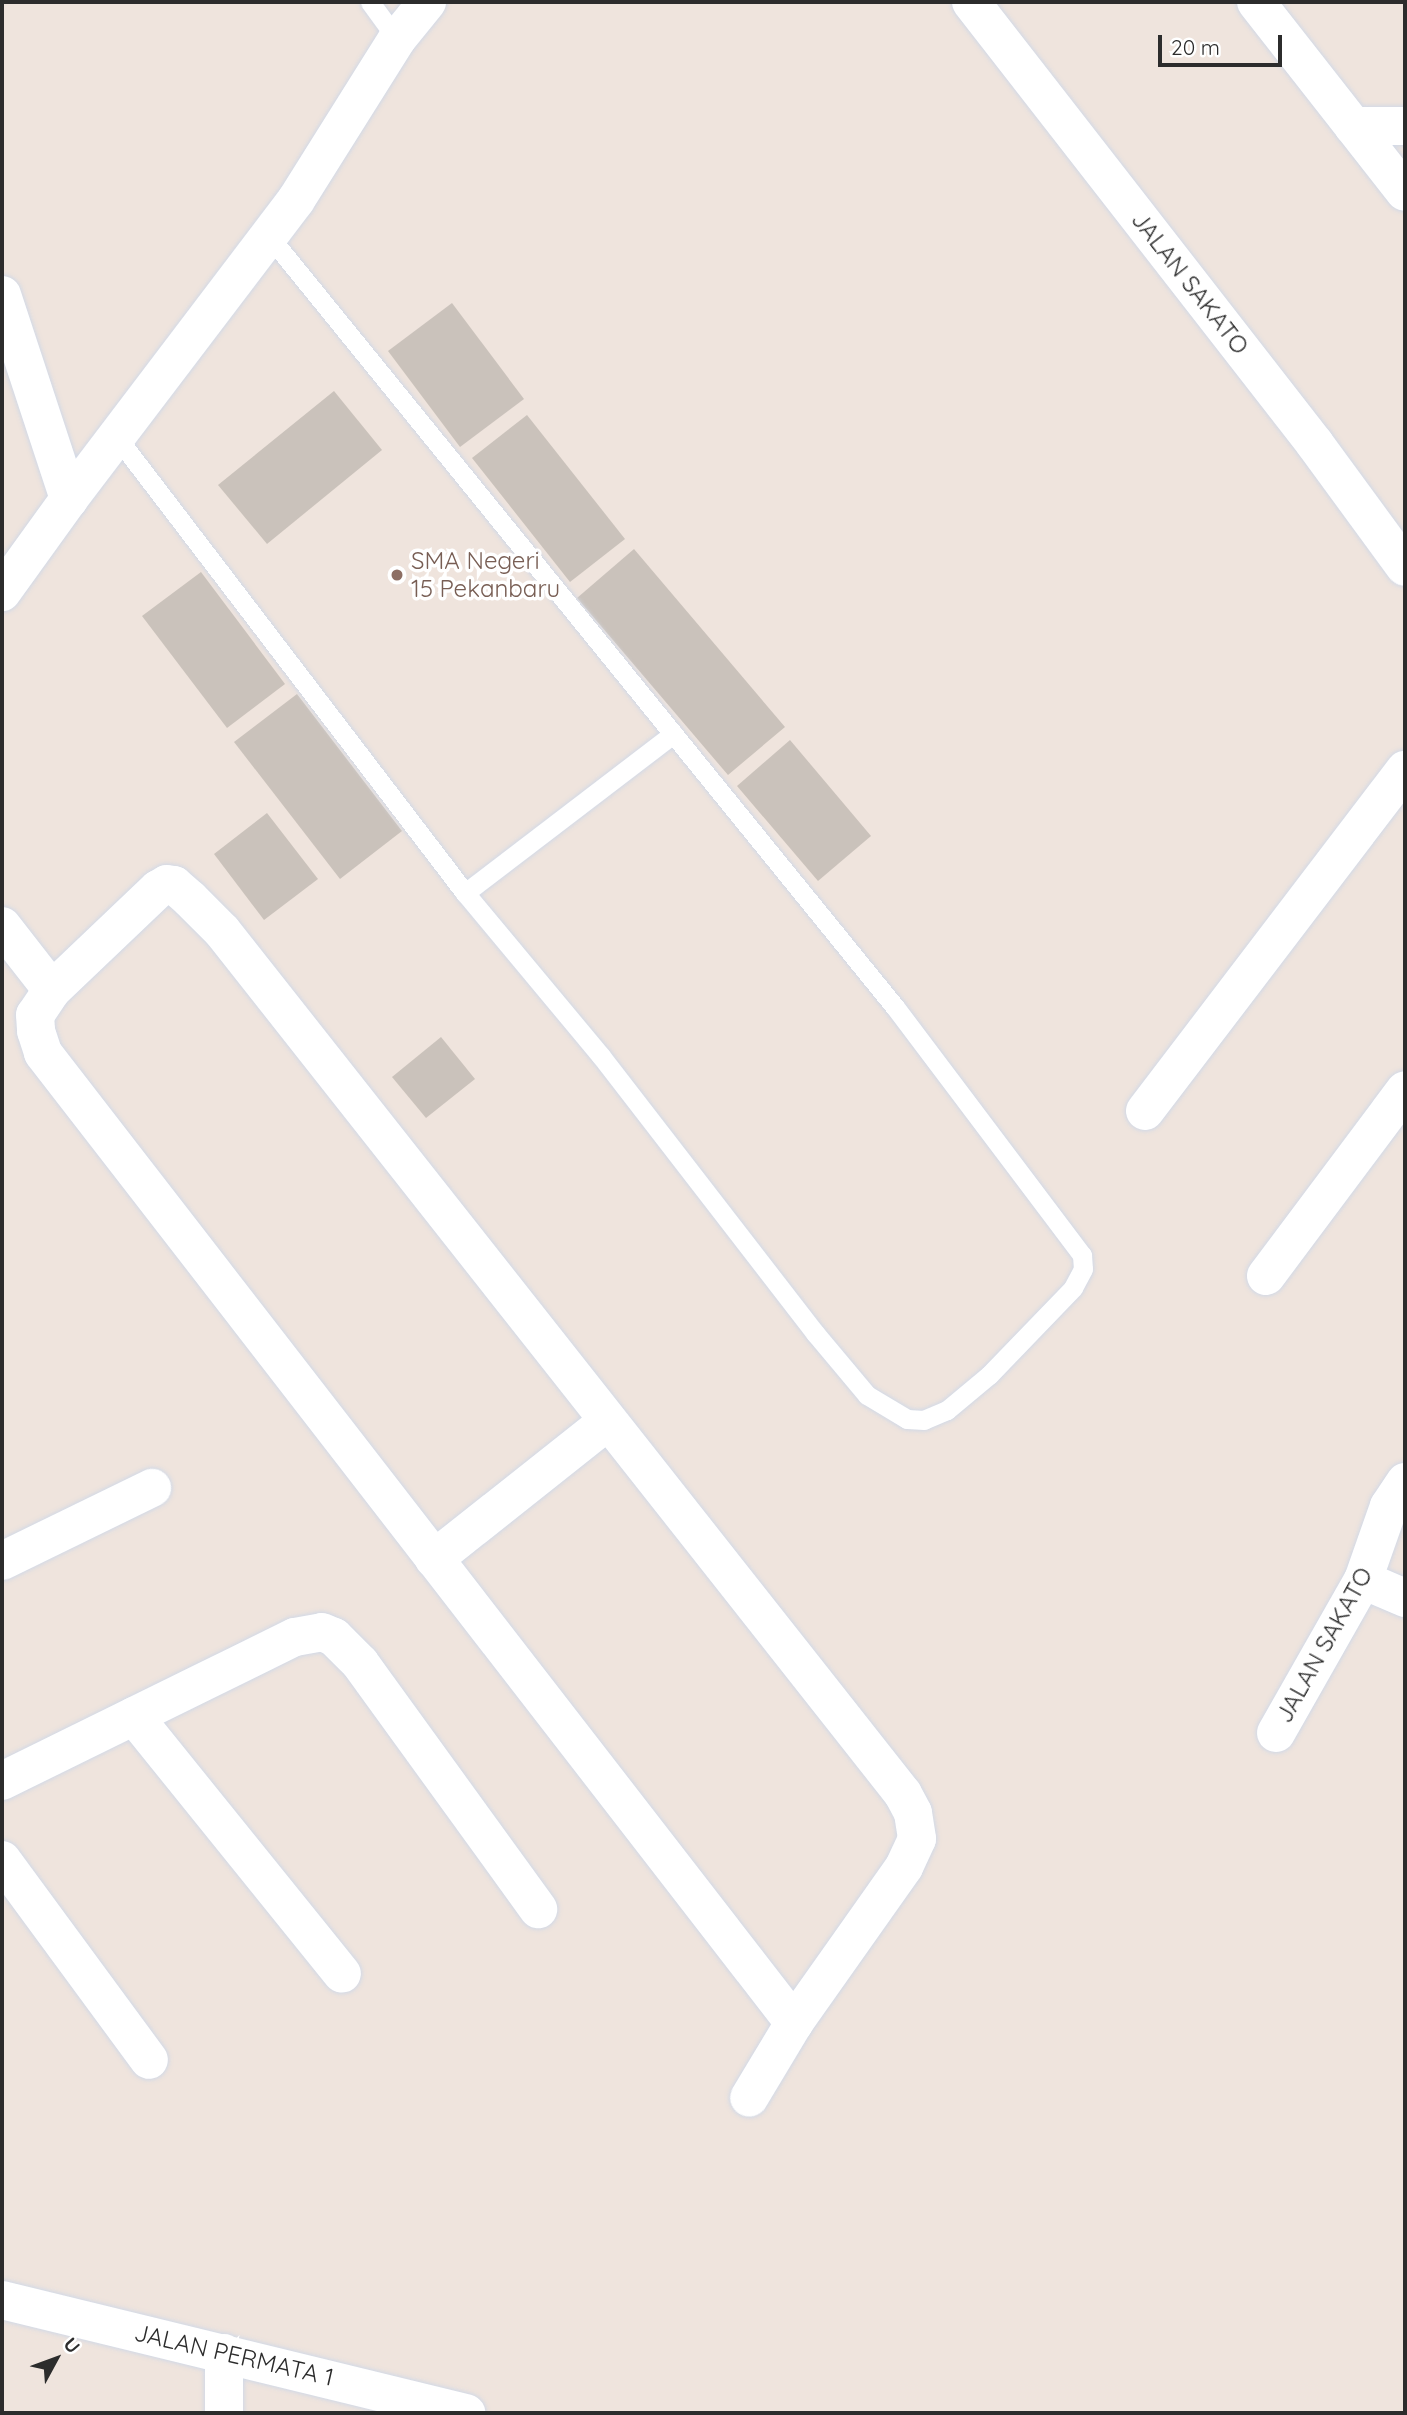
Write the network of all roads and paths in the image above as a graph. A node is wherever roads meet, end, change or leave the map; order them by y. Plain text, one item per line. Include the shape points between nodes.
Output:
1 (370, 2) edge
2 (427, 2) edge
3 (971, 2) edge
4 (1256, 2) edge
5 (397, 39) junction
6 (1353, 126) junction
7 (1405, 126) edge
8 (1405, 192) edge
9 (269, 236) junction
10 (2, 295) edge
11 (116, 436) junction
12 (69, 499) junction
13 (1405, 567) edge
14 (2, 592) edge
15 (673, 734) junction
16 (1405, 770) edge
17 (465, 892) junction
18 (2, 926) edge
19 (52, 990) junction
20 (1405, 1090) edge
21 (1144, 1111) dead end
22 (1266, 1276) dead end
23 (607, 1422) junction
24 (1405, 1482) edge
25 (152, 1488) dead end
26 (434, 1559) junction
27 (2, 1561) edge
28 (1363, 1580) junction
29 (1405, 1598) edge
30 (134, 1716) junction
31 (1276, 1733) dead end
32 (2, 1781) edge
33 (2, 1860) edge
34 (538, 1909) dead end
35 (342, 1974) dead end
36 (794, 2023) junction
37 (149, 2060) dead end
38 (750, 2098) dead end
39 (2, 2300) edge
40 (224, 2353) junction
41 (415, 2406) edge
42 (224, 2413) edge
43 (466, 2413) edge

1 - 5 lane
2 - 5 street
3 - 13 street, JALAN SAKATO via 1315,444
4 - 6 street
5 - 9 street
6 - 7 street
6 - 8 street
9 - 11 street
9 - 15 lane
10 - 12 street
11 - 12 street
11 - 17 lane
12 - 14 street
15 - 17 lane
15 - 17 lane via 895,1007 1082,1255 1083,1269 1073,1288 989,1375 947,1410 923,1420 907,1419 867,1395 601,1056
16 - 21 street
18 - 19 street
19 - 23 street via 158,889 174,885 222,931
19 - 26 street via 35,1015 43,1053
20 - 22 street
23 - 26 street
23 - 36 street via 894,1783 913,1813 917,1839 904,1867
24 - 28 street, JALAN SAKATO via 1389,1506
25 - 27 street
26 - 36 street
28 - 29 street
28 - 31 street, JALAN SAKATO
30 - 32 street
30 - 34 street via 295,1637 322,1632 334,1637 360,1663
30 - 35 street
33 - 37 street
36 - 38 street
39 - 40 street, JALAN PERMATA 1
40 - 41 street, JALAN PERMATA 1
40 - 42 street
41 - 43 street, JALAN PERMATA 1

